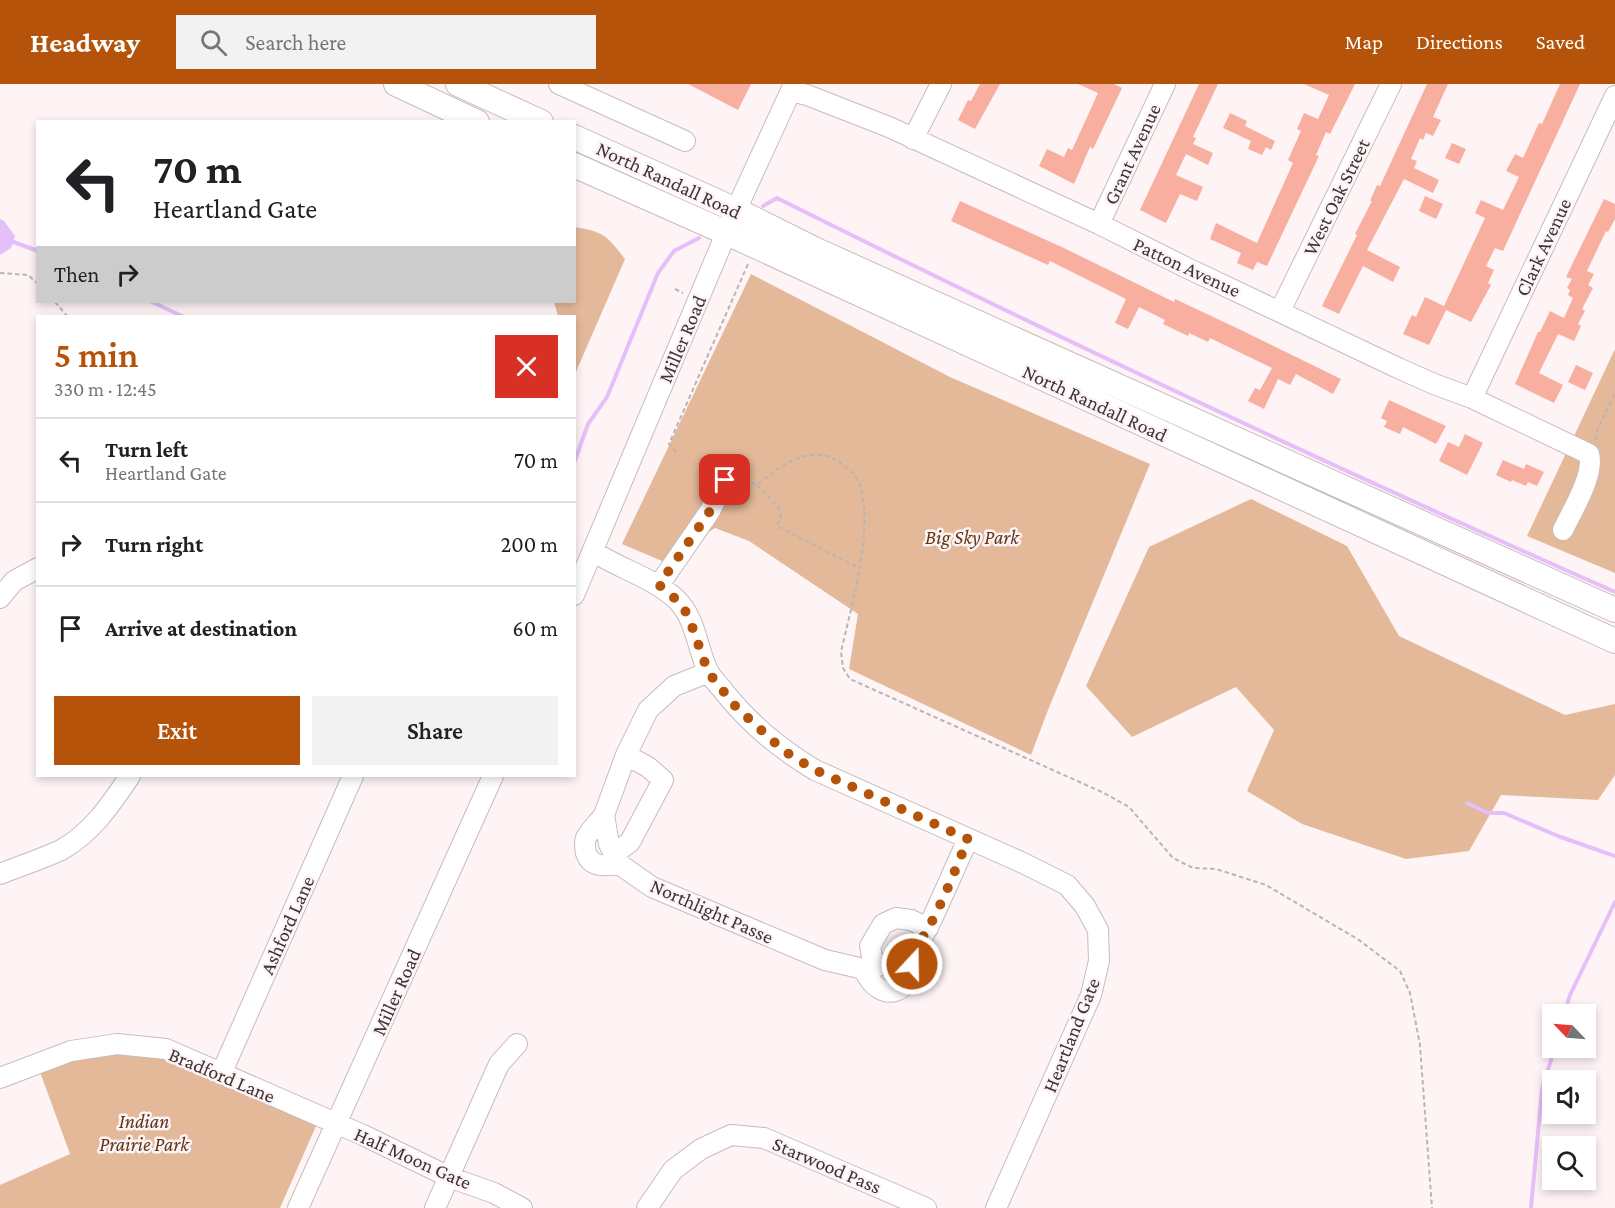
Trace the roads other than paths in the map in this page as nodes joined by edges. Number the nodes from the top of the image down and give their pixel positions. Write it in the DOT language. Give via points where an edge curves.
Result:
graph roads {
  1 [pos="396,84"];
  2 [pos="458,84"];
  3 [pos="559,84"];
  4 [pos="941,84"];
  5 [pos="1165,84"];
  6 [pos="1391,84"];
  7 [pos="792,88"];
  8 [pos="1615,96"];
  9 [pos="473,120"];
  10 [pos="537,120"];
  11 [pos="576,138"];
  12 [pos="913,139"];
  13 [pos="685,141"];
  14 [pos="576,166"];
  15 [pos="736,210"];
  16 [pos="1099,224"];
  17 [pos="727,233"];
  18 [pos="1280,310"];
  19 [pos="1472,398"];
  20 [pos="725,480"];
  21 [pos="1563,530"];
  22 [pos="594,552"];
  23 [pos="36,569"];
  24 [pos="659,585"];
  25 [pos="576,591"];
  26 [pos="0,598"];
  27 [pos="1615,610"];
  28 [pos="1615,641"];
  29 [pos="708,672"];
  30 [pos="626,754"];
  31 [pos="129,777"];
  32 [pos="353,777"];
  33 [pos="493,777"];
  34 [pos="968,839"];
  35 [pos="617,859"];
  36 [pos="0,874"];
  37 [pos="928,927"];
  38 [pos="909,954"];
  39 [pos="869,968"];
  40 [pos="517,1044"];
  41 [pos="221,1074"];
  42 [pos="0,1078"];
  43 [pos="336,1124"];
  44 [pos="449,1177"];
  45 [pos="298,1208"];
  46 [pos="435,1208"];
  47 [pos="522,1208"];
  48 [pos="646,1208"];
  49 [pos="926,1208"];
  50 [pos="996,1208"];
  1 -- 9 [label="main road"];
  2 -- 10 [label="main road"];
  3 -- 13 [label="street"];
  4 -- 12 [label="street"];
  5 -- 16 [label="street, Grant Avenue"];
  6 -- 18 [label="street, West Oak Street"];
  7 -- 12 [label="street, Patton Avenue"];
  7 -- 15 [label="street, Miller Road"];
  8 -- 19 [label="street, Clark Avenue"];
  11 -- 15 [label="main road, North Randall Road"];
  12 -- 16 [label="street, Patton Avenue"];
  14 -- 17 [label="main road, North Randall Road"];
  15 -- 17 [label="street, Miller Road"];
  15 -- 27 [label="main road, North Randall Road" via="814,249"];
  16 -- 18 [label="street, Patton Avenue"];
  17 -- 22 [label="street, Miller Road"];
  17 -- 28 [label="main road, North Randall Road"];
  18 -- 19 [label="street, Patton Avenue" via="1407,372"];
  19 -- 21 [label="street, Patton Avenue" via="1588,446 1590,473"];
  20 -- 24 [label="street" via="710,511"];
  22 -- 24 [label="street, Heartland Gate"];
  22 -- 25 [label="street, Miller Road"];
  23 -- 26 [label="street" via="14,581"];
  24 -- 29 [label="street, Heartland Gate" via="688,615"];
  29 -- 30 [label="street" via="674,686 648,710"];
  29 -- 34 [label="street, Heartland Gate" via="736,707 784,751 815,770"];
  30 -- 35 [label="street" via="604,815 609,844"];
  30 -- 35 [label="street" via="663,780"];
  31 -- 36 [label="street" via="94,825 76,840"];
  32 -- 41 [label="street, Ashford Lane"];
  33 -- 43 [label="street, Miller Road"];
  34 -- 37 [label="street"];
  34 -- 50 [label="street, Heartland Gate" via="1066,885 1085,906 1098,930 1100,961 1091,995"];
  35 -- 39 [label="street, Northlight Passe" via="652,887 825,960"];
  37 -- 38 [label="street" via="917,948"];
  37 -- 39 [label="street" via="896,918 883,924 870,946"];
  38 -- 39 [label="street, Northlight Passe" via="896,962"];
  38 -- 39 [label="street" via="912,975 897,990 885,992 876,987 868,979"];
  40 -- 44 [label="street" via="499,1064"];
  41 -- 42 [label="street, Bradford Lane" via="166,1049 117,1044 71,1051"];
  41 -- 43 [label="street, Bradford Lane"];
  43 -- 44 [label="street, Half Moon Gate"];
  43 -- 45 [label="street, Miller Road"];
  44 -- 46 [label="street"];
  44 -- 47 [label="street, Half Moon Gate"];
  48 -- 49 [label="street, Starwood Pass" via="673,1170 701,1149 731,1135 764,1138"];
}
